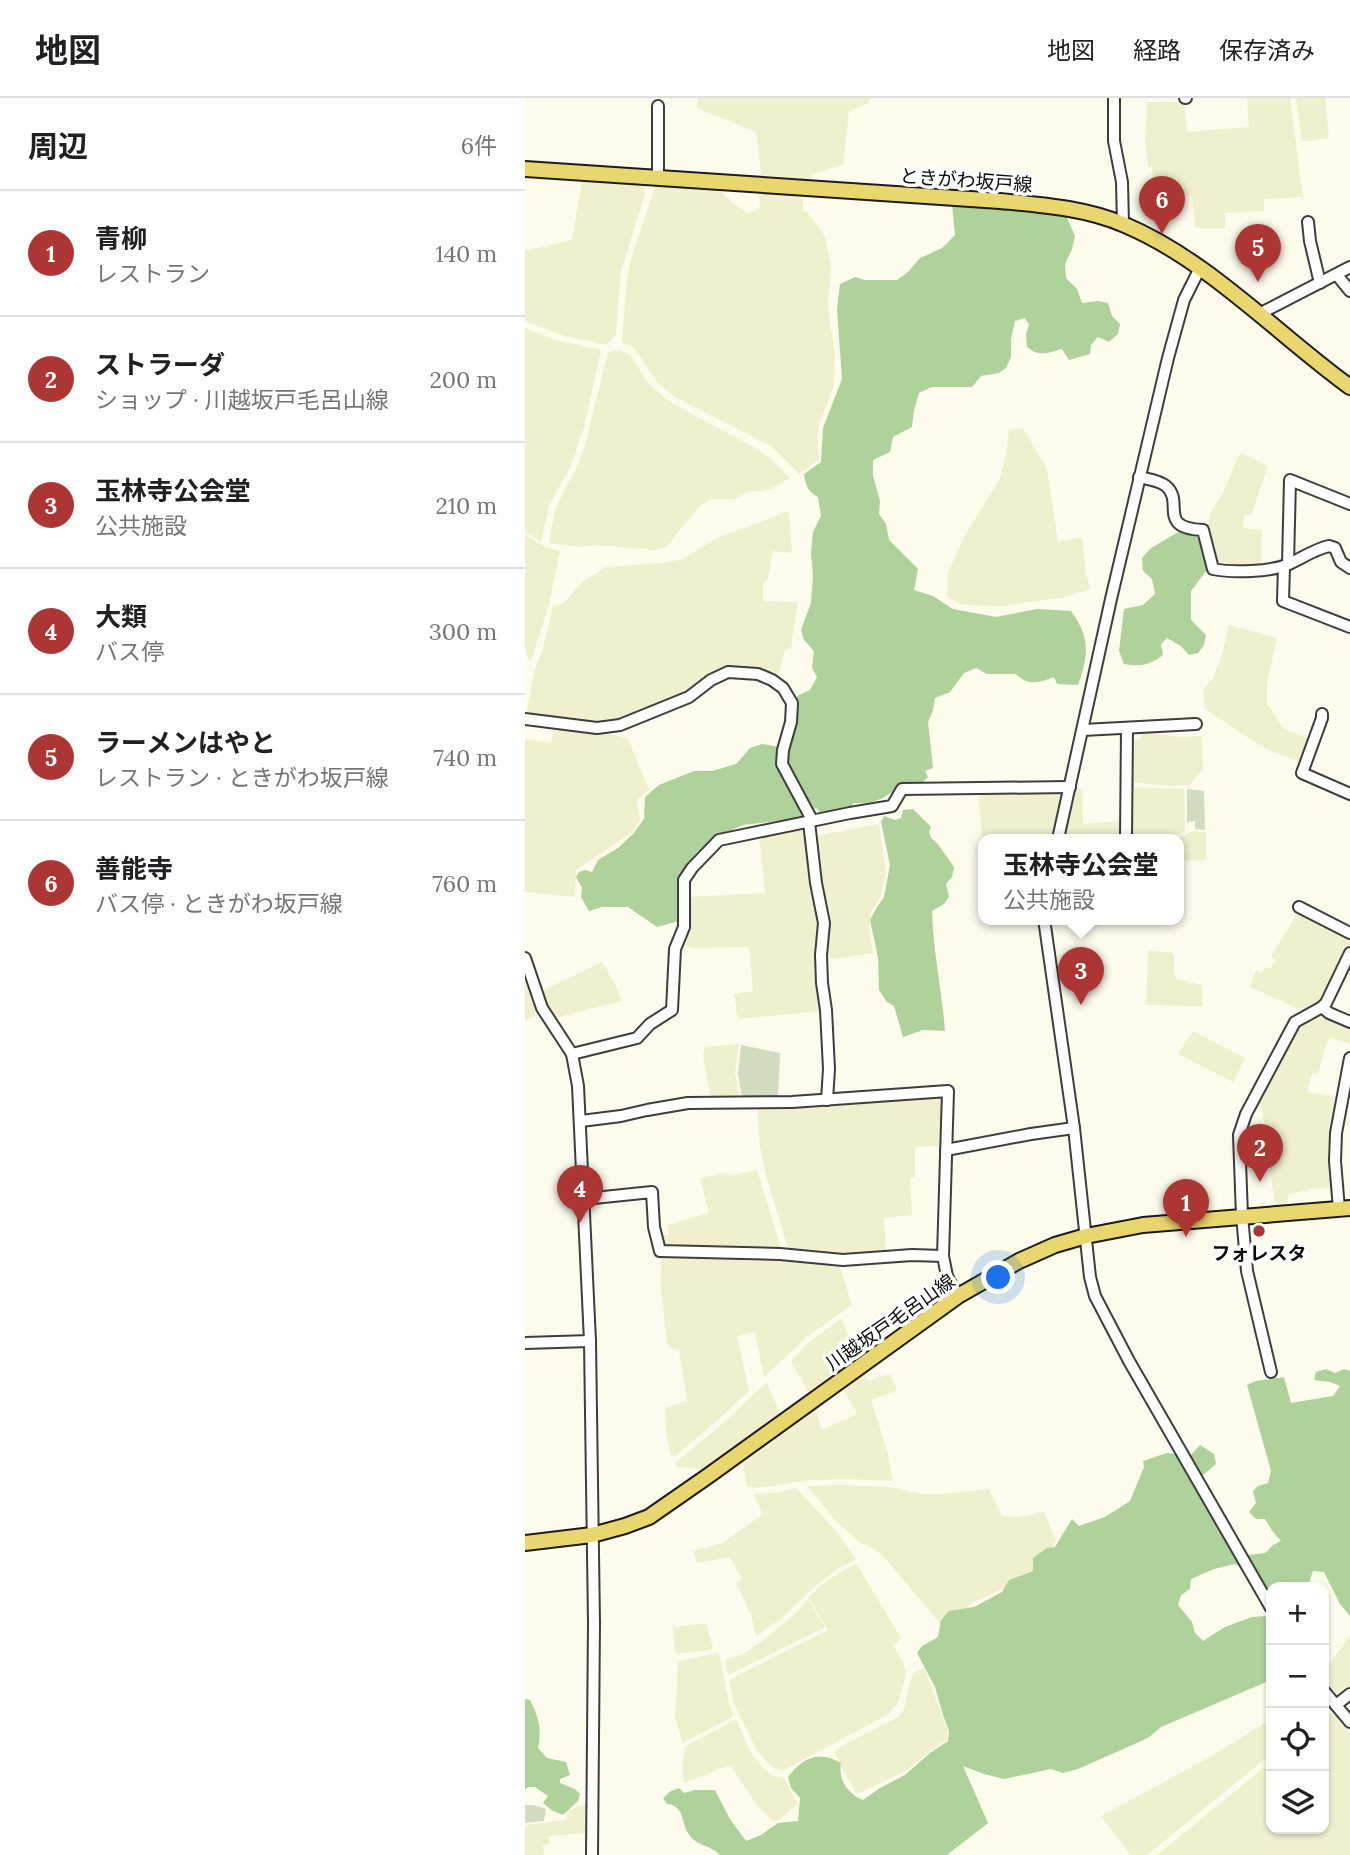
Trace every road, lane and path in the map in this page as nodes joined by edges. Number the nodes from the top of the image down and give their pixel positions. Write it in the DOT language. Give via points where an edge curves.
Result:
graph roads {
  1 [pos="1114,98"];
  2 [pos="658,106"];
  3 [pos="525,170"];
  4 [pos="658,178"];
  5 [pos="1308,222"];
  6 [pos="1123,224"];
  7 [pos="1350,267"];
  8 [pos="1200,268"];
  9 [pos="1337,275"];
  10 [pos="1320,283"];
  11 [pos="1350,291"];
  12 [pos="1259,314"];
  13 [pos="1350,387"];
  14 [pos="1139,477"];
  15 [pos="1350,504"];
  16 [pos="1286,565"];
  17 [pos="1350,568"];
  18 [pos="1350,626"];
  19 [pos="1322,714"];
  20 [pos="525,719"];
  21 [pos="1196,724"];
  22 [pos="1127,727"];
  23 [pos="1083,730"];
  24 [pos="1070,787"];
  25 [pos="1350,794"];
  26 [pos="809,822"];
  27 [pos="1059,834"];
  28 [pos="1126,834"];
  29 [pos="1299,907"];
  30 [pos="1045,925"];
  31 [pos="1350,933"];
  32 [pos="1350,953"];
  33 [pos="525,958"];
  34 [pos="1322,1007"];
  35 [pos="1350,1022"];
  36 [pos="572,1054"];
  37 [pos="1350,1058"];
  38 [pos="827,1100"];
  39 [pos="1346,1107"];
  40 [pos="580,1121"];
  41 [pos="1074,1128"];
  42 [pos="946,1150"];
  43 [pos="584,1199"];
  44 [pos="1344,1208"];
  45 [pos="1242,1216"];
  46 [pos="1086,1236"];
  47 [pos="943,1256"];
  48 [pos="958,1296"];
  49 [pos="590,1340"];
  50 [pos="525,1343"];
  51 [pos="1271,1372"];
  52 [pos="592,1535"];
  53 [pos="525,1543"];
  54 [pos="1266,1599"];
  55 [pos="1350,1694"];
  56 [pos="1329,1697"];
  57 [pos="1336,1705"];
  58 [pos="1350,1722"];
  59 [pos="592,1855"];
  1 -- 6 [label="street"];
  2 -- 4 [label="street"];
  3 -- 4 [label="main road, ときがわ坂戸線"];
  4 -- 6 [label="main road, ときがわ坂戸線" via="1038,205"];
  5 -- 10 [label="street"];
  6 -- 8 [label="main road, ときがわ坂戸線"];
  7 -- 9 [label="street"];
  8 -- 12 [label="main road, ときがわ坂戸線"];
  8 -- 14 [label="street" via="1184,300"];
  9 -- 10 [label="street"];
  9 -- 11 [label="street"];
  10 -- 12 [label="street"];
  12 -- 13 [label="main road, ときがわ坂戸線"];
  14 -- 16 [label="street" via="1166,486 1181,526 1203,530 1213,569 1250,571"];
  14 -- 23 [label="street"];
  15 -- 16 [label="street" via="1290,480"];
  16 -- 17 [label="street" via="1329,546"];
  16 -- 18 [label="street" via="1283,601"];
  19 -- 25 [label="street" via="1302,773"];
  20 -- 26 [label="street" via="597,728 620,725 689,697 728,672 758,674 783,688 792,703 782,764 811,818"];
  21 -- 22 [label="street"];
  22 -- 23 [label="street"];
  22 -- 28 [label="street"];
  23 -- 24 [label="street"];
  24 -- 26 [label="street" via="902,789 893,806"];
  24 -- 27 [label="street"];
  26 -- 36 [label="street" via="719,840 684,880 684,927 675,949 672,1010 637,1038"];
  26 -- 38 [label="street" via="824,923 821,955 827,1010"];
  29 -- 31 [label="street"];
  30 -- 41 [label="street"];
  32 -- 34 [label="street"];
  33 -- 36 [label="street" via="542,1008"];
  34 -- 35 [label="street"];
  34 -- 45 [label="street" via="1294,1022 1242,1125"];
  36 -- 40 [label="street"];
  37 -- 39 [label="street"];
  38 -- 40 [label="street" via="688,1104"];
  38 -- 42 [label="street" via="948,1091"];
  39 -- 44 [label="street" via="1337,1123 1335,1161"];
  40 -- 43 [label="street"];
  41 -- 42 [label="street"];
  41 -- 46 [label="street"];
  42 -- 47 [label="street"];
  43 -- 47 [label="street" via="652,1192 660,1251 843,1260"];
  43 -- 49 [label="street"];
  44 -- 45 [label="main road, 川越坂戸毛呂山線"];
  45 -- 46 [label="main road, 川越坂戸毛呂山線" via="1143,1225"];
  45 -- 51 [label="street" via="1249,1282"];
  46 -- 48 [label="main road, 川越坂戸毛呂山線" via="1019,1261"];
  46 -- 54 [label="street" via="1095,1296"];
  47 -- 48 [label="street"];
  48 -- 52 [label="main road, 川越坂戸毛呂山線" via="657,1512"];
  49 -- 50 [label="street"];
  49 -- 52 [label="street"];
  52 -- 53 [label="main road, 川越坂戸毛呂山線"];
  52 -- 59 [label="street"];
  55 -- 57 [label="street"];
  56 -- 57 [label="street"];
  57 -- 58 [label="street"];
}
